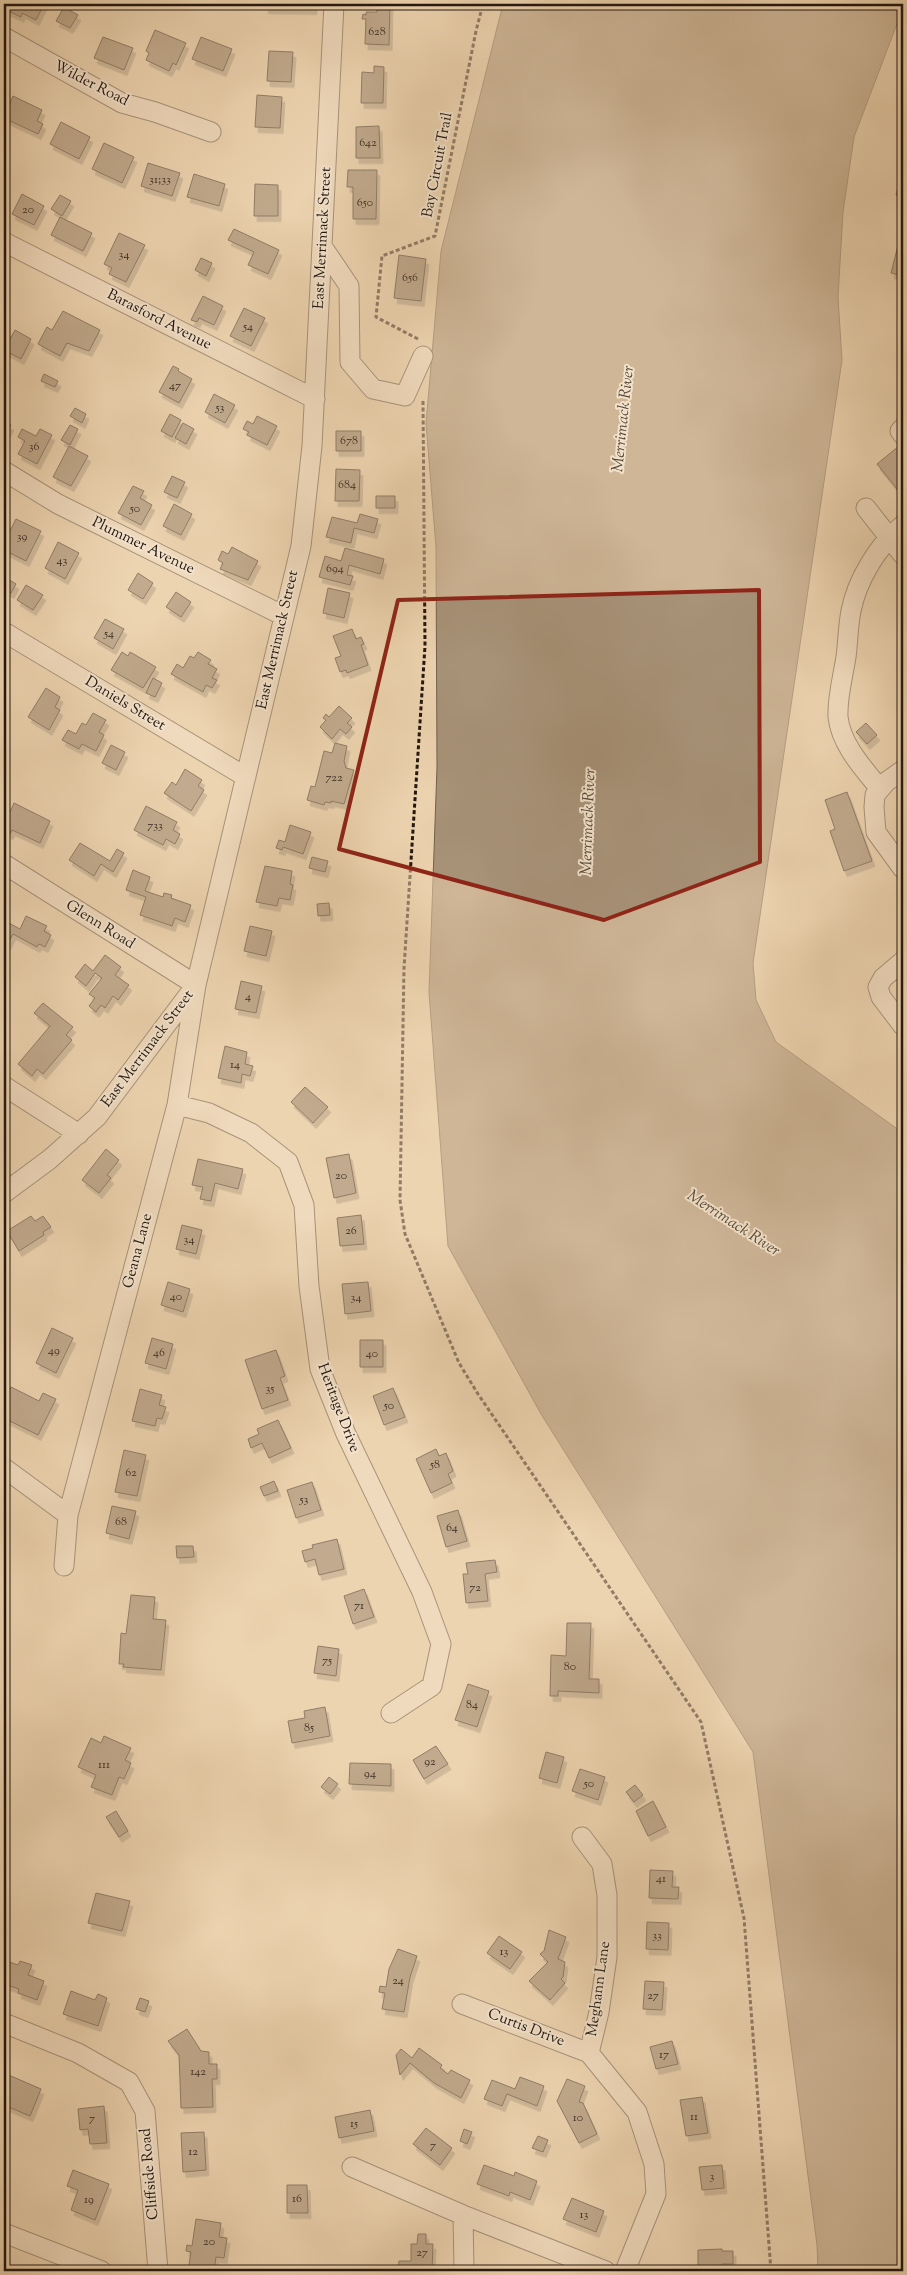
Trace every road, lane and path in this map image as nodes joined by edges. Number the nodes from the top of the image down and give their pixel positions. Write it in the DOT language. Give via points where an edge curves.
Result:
graph roads {
  1 [pos="334,4"];
  2 [pos="483,4"];
  3 [pos="4,38"];
  4 [pos="211,132"];
  5 [pos="4,242"];
  6 [pos="322,246"];
  7 [pos="423,356"];
  8 [pos="423,394"];
  9 [pos="315,399"];
  10 [pos="903,428"];
  11 [pos="903,435"];
  12 [pos="4,472"];
  13 [pos="866,508"];
  14 [pos="896,531"];
  15 [pos="903,555"];
  16 [pos="284,616"];
  17 [pos="4,632"];
  18 [pos="903,770"];
  19 [pos="246,777"];
  20 [pos="880,789"];
  21 [pos="4,864"];
  22 [pos="903,869"];
  23 [pos="903,961"];
  24 [pos="196,985"];
  25 [pos="903,1026"];
  26 [pos="4,1086"];
  27 [pos="177,1105"];
  28 [pos="79,1134"];
  29 [pos="4,1193"];
  30 [pos="4,1468"];
  31 [pos="68,1515"];
  32 [pos="64,1566"];
  33 [pos="391,1713"];
  34 [pos="582,1838"];
  35 [pos="462,2004"];
  36 [pos="4,2024"];
  37 [pos="589,2053"];
  38 [pos="352,2167"];
  39 [pos="463,2215"];
  40 [pos="4,2233"];
  41 [pos="102,2271"];
  42 [pos="158,2271"];
  43 [pos="464,2271"];
  44 [pos="606,2271"];
  45 [pos="625,2271"];
  46 [pos="771,2271"];
  1 -- 6 [label="street, East Merrimack Street"];
  2 -- 7 [label="path, Bay Circuit Trail" via="435,236 382,256 376,317 425,342"];
  3 -- 4 [label="street, Wilder Road" via="122,103"];
  5 -- 9 [label="street, Barasford Avenue"];
  6 -- 7 [label="street" via="349,286 350,362 373,389 405,396"];
  6 -- 9 [label="street, East Merrimack Street"];
  8 -- 46 [label="path" via="425,646 403,978 400,1200 405,1234 459,1363 701,1722 744,1918"];
  9 -- 16 [label="street, East Merrimack Street" via="301,546"];
  10 -- 11 [label="street" via="900,431"];
  12 -- 16 [label="street, Plummer Avenue" via="58,504"];
  13 -- 14 [label="street"];
  14 -- 15 [label="street"];
  14 -- 20 [label="street" via="861,580 851,611 838,718 858,762"];
  16 -- 19 [label="street, East Merrimack Street"];
  17 -- 19 [label="street, Daniels Street"];
  18 -- 20 [label="street"];
  19 -- 24 [label="street, East Merrimack Street"];
  20 -- 22 [label="street" via="875,795 876,832"];
  21 -- 24 [label="street, Glenn Road"];
  23 -- 25 [label="street" via="883,978 878,987 881,997"];
  24 -- 27 [label="street, Geana Lane"];
  24 -- 28 [label="street, East Merrimack Street" via="97,1117"];
  26 -- 28 [label="street"];
  27 -- 31 [label="street, Geana Lane"];
  27 -- 33 [label="street, Heritage Drive" via="208,1113 251,1133 288,1162 304,1205 309,1286 320,1369 346,1434 422,1592 441,1644 432,1686"];
  28 -- 29 [label="street, East Merrimack Street"];
  30 -- 31 [label="street"];
  31 -- 32 [label="street, Geana Lane"];
  34 -- 37 [label="street, Meghann Lane" via="602,1864 607,1896 607,1956"];
  35 -- 37 [label="street, Curtis Drive"];
  36 -- 42 [label="street, Cliffside Road" via="78,2052 129,2082 145,2111"];
  37 -- 45 [label="street, Meghann Lane" via="637,2112 654,2164 656,2194"];
  38 -- 39 [label="street"];
  39 -- 43 [label="street"];
  39 -- 44 [label="street"];
  40 -- 41 [label="street"];
}
